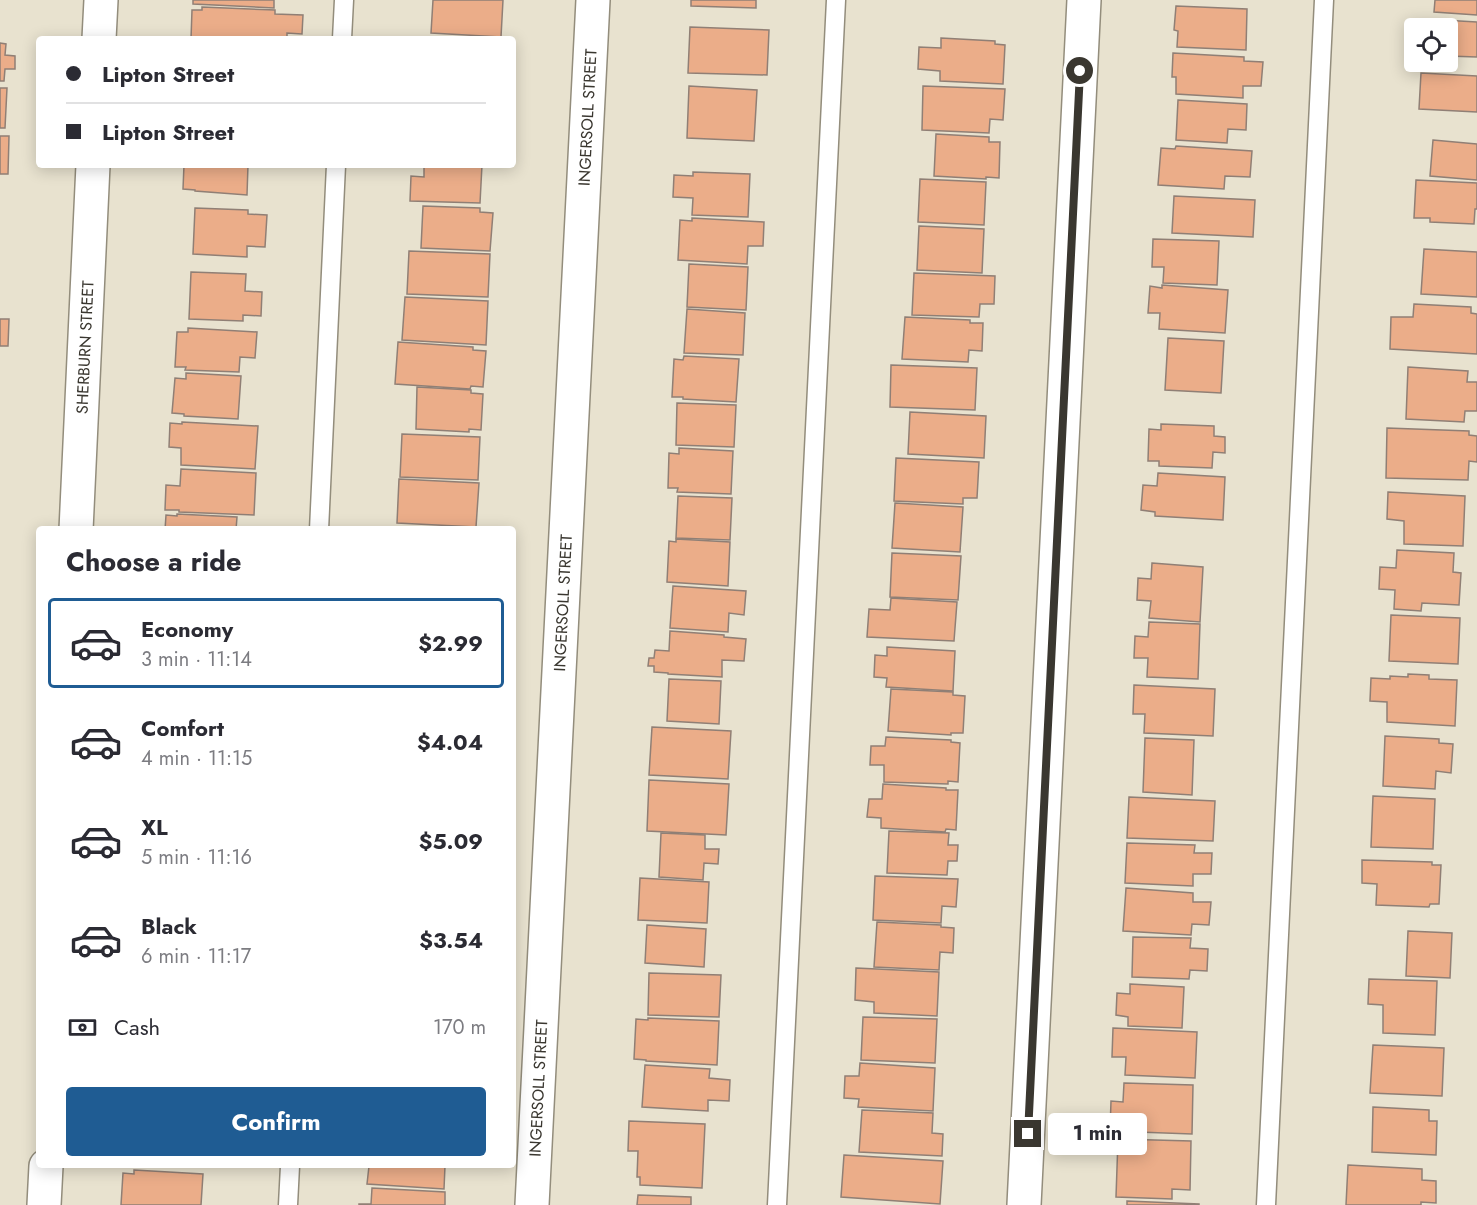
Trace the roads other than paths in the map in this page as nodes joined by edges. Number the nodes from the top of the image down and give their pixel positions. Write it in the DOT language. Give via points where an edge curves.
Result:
graph roads {
  1 [pos="101,0"];
  2 [pos="344,0"];
  3 [pos="593,0"];
  4 [pos="836,0"];
  5 [pos="1084,0"];
  6 [pos="1324,0"];
  7 [pos="99,36"];
  8 [pos="342,36"];
  9 [pos="93,168"];
  10 [pos="336,168"];
  11 [pos="76,526"];
  12 [pos="319,526"];
  13 [pos="46,1168"];
  14 [pos="290,1168"];
  15 [pos="44,1205"];
  16 [pos="288,1205"];
  17 [pos="532,1205"];
  18 [pos="777,1205"];
  19 [pos="1024,1205"];
  20 [pos="1266,1205"];
  1 -- 7 [label="street"];
  2 -- 8 [label="lane"];
  3 -- 17 [label="street, INGERSOLL STREET"];
  4 -- 18 [label="lane"];
  5 -- 19 [label="street"];
  6 -- 20 [label="lane"];
  9 -- 11 [label="street, SHERBURN STREET"];
  10 -- 12 [label="lane"];
  13 -- 15 [label="street"];
  14 -- 16 [label="lane"];
}
